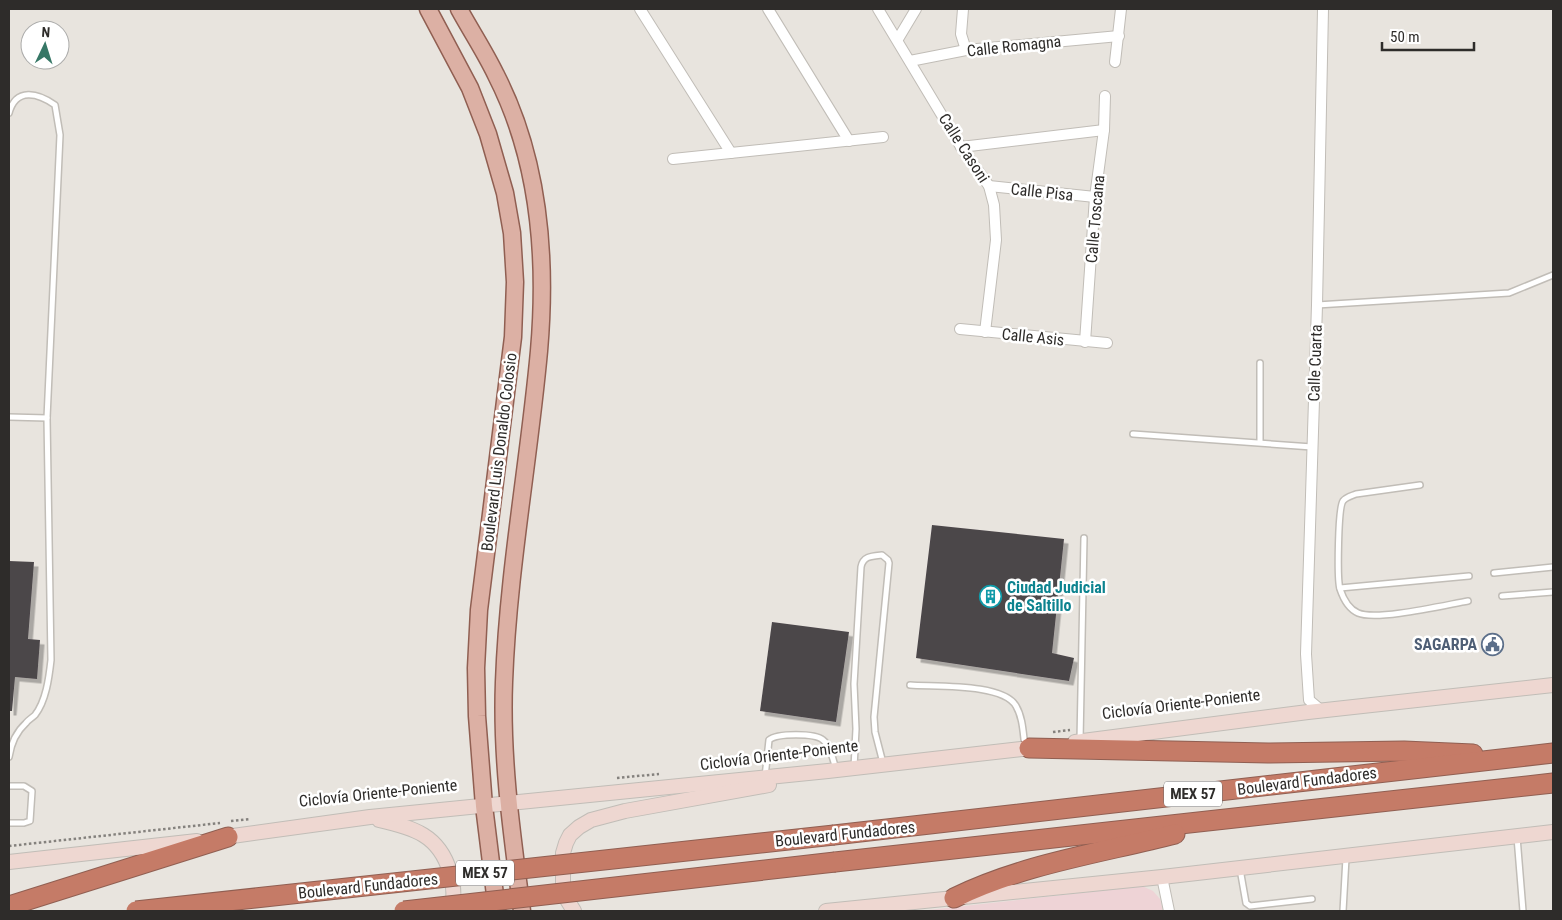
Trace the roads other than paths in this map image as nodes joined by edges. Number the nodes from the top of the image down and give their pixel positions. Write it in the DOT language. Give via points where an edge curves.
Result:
graph roads {
  1 [pos="428,9"];
  2 [pos="459,9"];
  3 [pos="640,9"];
  4 [pos="768,9"];
  5 [pos="878,9"];
  6 [pos="916,9"];
  7 [pos="963,9"];
  8 [pos="1121,9"];
  9 [pos="1323,9"];
  10 [pos="1119,36"];
  11 [pos="898,40"];
  12 [pos="966,50"];
  13 [pos="910,61"];
  14 [pos="1115,62"];
  15 [pos="1104,96"];
  16 [pos="9,112"];
  17 [pos="1104,130"];
  18 [pos="883,137"];
  19 [pos="848,141"];
  20 [pos="961,146"];
  21 [pos="731,153"];
  22 [pos="673,159"];
  23 [pos="989,186"];
  24 [pos="1096,197"];
  25 [pos="1553,275"];
  26 [pos="1317,305"];
  27 [pos="960,329"];
  28 [pos="985,332"];
  29 [pos="1085,342"];
  30 [pos="1107,344"];
  31 [pos="1260,363"];
  32 [pos="9,417"];
  33 [pos="47,418"];
  34 [pos="1133,434"];
  35 [pos="1260,442"];
  36 [pos="1312,447"];
  37 [pos="1420,485"];
  38 [pos="1084,538"];
  39 [pos="1553,567"];
  40 [pos="1494,572"];
  41 [pos="1469,576"];
  42 [pos="1340,588"];
  43 [pos="1553,592"];
  44 [pos="1502,596"];
  45 [pos="1468,601"];
  46 [pos="910,685"];
  47 [pos="1553,685"];
  48 [pos="1322,711"];
  49 [pos="1080,735"];
  50 [pos="1027,748"];
  51 [pos="1553,753"];
  52 [pos="9,757"];
  53 [pos="1506,759"];
  54 [pos="883,765"];
  55 [pos="854,768"];
  56 [pos="832,770"];
  57 [pos="765,778"];
  58 [pos="1553,783"];
  59 [pos="9,786"];
  60 [pos="507,803"];
  61 [pos="484,806"];
  62 [pos="370,817"];
  63 [pos="1240,818"];
  64 [pos="9,823"];
  65 [pos="1553,832"];
  66 [pos="1517,836"];
  67 [pos="228,837"];
  68 [pos="1346,855"];
  69 [pos="9,862"];
  70 [pos="1240,868"];
  71 [pos="1162,877"];
  72 [pos="954,898"];
  73 [pos="1312,899"];
  74 [pos="9,906"];
  75 [pos="136,911"];
  76 [pos="404,911"];
  77 [pos="451,911"];
  78 [pos="497,911"];
  79 [pos="522,911"];
  80 [pos="574,911"];
  81 [pos="826,911"];
  82 [pos="1169,911"];
  83 [pos="1343,911"];
  84 [pos="1523,911"];
  1 -- 61 [label="main road, Boulevard Luis Donaldo Colosio" via="470,88 488,134 505,193 512,233 513,337 477,633 477,716"];
  2 -- 60 [label="main road, Boulevard Luis Donaldo Colosio" via="497,76 516,124 538,218 542,269 538,371 506,631 504,738"];
  3 -- 21 [label="street"];
  4 -- 19 [label="street"];
  5 -- 11 [label="street, Calle Casoni"];
  6 -- 11 [label="street"];
  7 -- 12 [label="street" via="961,34"];
  8 -- 10 [label="street"];
  9 -- 26 [label="street, Calle Cuarta"];
  10 -- 12 [label="street, Calle Romagna"];
  10 -- 14 [label="street"];
  11 -- 13 [label="street, Calle Casoni"];
  12 -- 13 [label="street, Calle Romagna"];
  13 -- 20 [label="street, Calle Casoni"];
  15 -- 17 [label="street, Calle Toscana"];
  16 -- 33 [label="lane" via="16,100 34,94 55,105 59,120"];
  17 -- 20 [label="street"];
  17 -- 24 [label="street, Calle Toscana"];
  18 -- 19 [label="street"];
  19 -- 21 [label="street"];
  20 -- 23 [label="street, Calle Casoni"];
  21 -- 22 [label="street"];
  23 -- 24 [label="street, Calle Pisa"];
  23 -- 28 [label="street, Calle Casoni" via="994,204 996,240"];
  24 -- 29 [label="street, Calle Toscana"];
  25 -- 26 [label="lane" via="1509,292"];
  26 -- 36 [label="street, Calle Cuarta"];
  27 -- 28 [label="street, Calle Asis"];
  28 -- 29 [label="street, Calle Asis"];
  29 -- 30 [label="street, Calle Asis"];
  31 -- 35 [label="lane"];
  32 -- 33 [label="lane"];
  33 -- 52 [label="lane" via="50,675 42,704 17,733"];
  34 -- 35 [label="lane"];
  35 -- 36 [label="lane"];
  36 -- 48 [label="street, Calle Cuarta" via="1307,680 1309,700"];
  37 -- 42 [label="lane" via="1356,494 1343,501 1339,522"];
  38 -- 49 [label="lane"];
  39 -- 40 [label="lane"];
  41 -- 42 [label="lane"];
  42 -- 45 [label="lane" via="1352,609 1368,615"];
  43 -- 44 [label="lane"];
  46 -- 50 [label="lane" via="984,689 1005,695 1020,714"];
  47 -- 48 [label="main road"];
  48 -- 49 [label="main road"];
  49 -- 50 [label="main road"];
  50 -- 53 [label="highway" via="1268,754 1439,752"];
  50 -- 54 [label="main road"];
  51 -- 53 [label="highway, Boulevard Fundadores / MEX 57"];
  53 -- 75 [label="highway, Boulevard Fundadores / MEX 57, bridge"];
  54 -- 55 [label="main road"];
  54 -- 55 [label="lane" via="874,732 889,564 882,555 866,558 861,567 854,684"];
  55 -- 56 [label="main road"];
  56 -- 57 [label="main road"];
  56 -- 57 [label="lane" via="824,740 784,735 769,740"];
  56 -- 80 [label="main road" via="591,820 570,835 563,852 565,891"];
  57 -- 60 [label="main road"];
  58 -- 63 [label="highway, Boulevard Fundadores / MEX 57"];
  59 -- 64 [label="lane" via="24,786 32,791 30,821"];
  60 -- 61 [label="main road"];
  60 -- 79 [label="main road, Boulevard Luis Donaldo Colosio"];
  61 -- 62 [label="main road"];
  61 -- 78 [label="main road, Boulevard Luis Donaldo Colosio"];
  62 -- 67 [label="main road"];
  62 -- 77 [label="main road" via="415,831 441,849 454,892"];
  63 -- 72 [label="highway" via="1006,877"];
  63 -- 76 [label="highway, Boulevard Fundadores / MEX 57, bridge"];
  65 -- 66 [label="main road"];
  66 -- 68 [label="main road"];
  66 -- 84 [label="lane"];
  67 -- 69 [label="main road"];
  67 -- 74 [label="highway"];
  68 -- 70 [label="main road"];
  68 -- 83 [label="lane"];
  70 -- 71 [label="main road"];
  70 -- 73 [label="lane" via="1246,903 1250,906"];
  71 -- 72 [label="main road"];
  71 -- 82 [label="street"];
  72 -- 81 [label="main road"];
}
